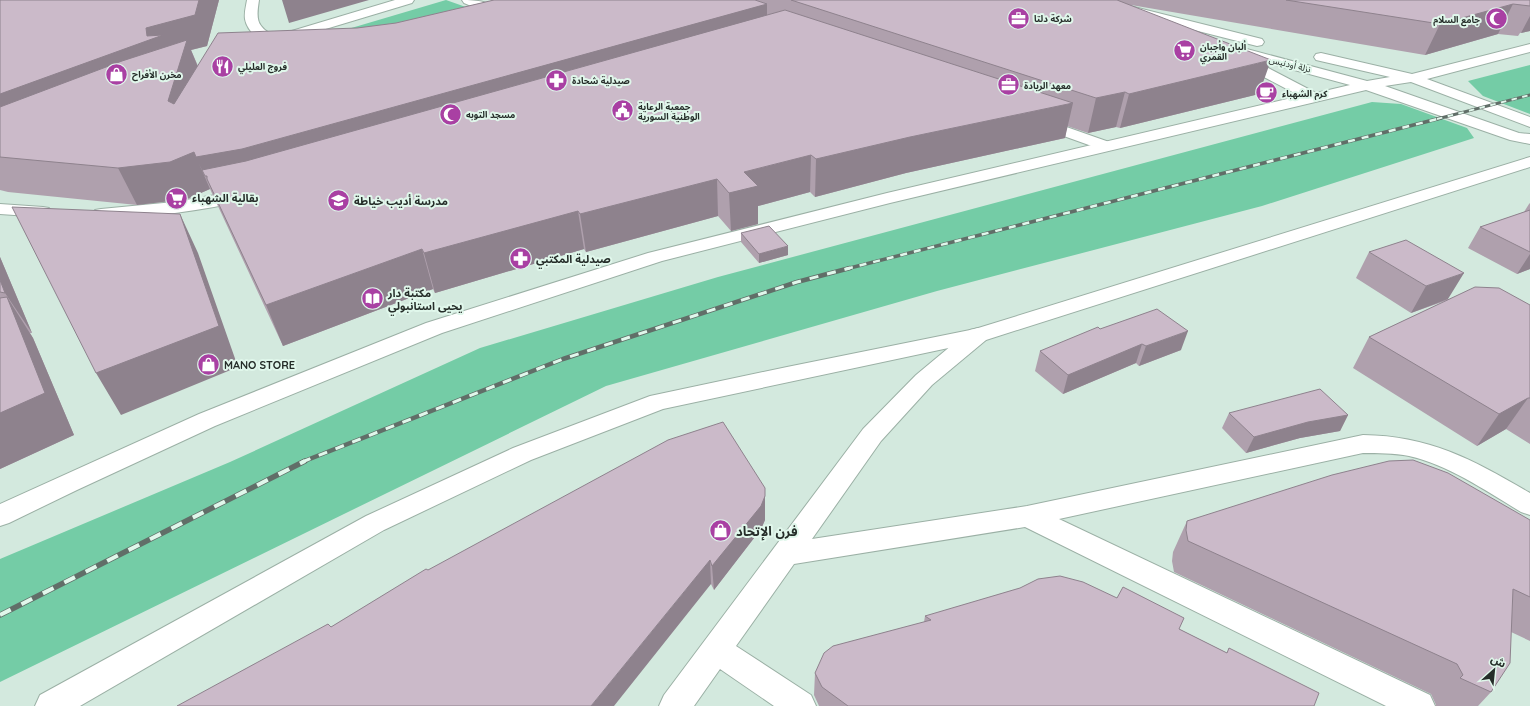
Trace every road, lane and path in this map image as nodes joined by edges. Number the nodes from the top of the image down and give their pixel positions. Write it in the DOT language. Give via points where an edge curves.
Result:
graph roads {
  1 [pos="254,0"];
  2 [pos="408,0"];
  3 [pos="468,0"];
  4 [pos="1088,5"];
  5 [pos="1121,20"];
  6 [pos="476,23"];
  7 [pos="1185,37"];
  8 [pos="272,40"];
  9 [pos="258,45"];
  10 [pos="298,45"];
  11 [pos="1273,46"];
  12 [pos="1530,48"];
  13 [pos="1221,52"];
  14 [pos="1312,55"];
  15 [pos="1412,78"];
  16 [pos="1367,85"];
  17 [pos="1315,98"];
  18 [pos="1024,117"];
  19 [pos="1530,122"];
  20 [pos="1530,139"];
  21 [pos="1106,146"];
  22 [pos="1530,162"];
  23 [pos="260,192"];
  24 [pos="0,209"];
  25 [pos="59,213"];
  26 [pos="83,214"];
  27 [pos="978,335"];
  28 [pos="1530,505"];
  29 [pos="0,516"];
  30 [pos="1027,516"];
  31 [pos="785,554"];
  32 [pos="716,649"];
  33 [pos="50,706"];
  34 [pos="675,706"];
  35 [pos="800,706"];
  36 [pos="1419,706"];
  1 -- 8 [label="main road" via="251,14 253,25"];
  2 -- 8 [label="main road"];
  3 -- 6 [label="main road" via="495,15"];
  4 -- 5 [label="main road"];
  4 -- 11 [label="main road"];
  7 -- 16 [label="main road, نزلة أودنيس"];
  8 -- 9 [label="main road"];
  8 -- 10 [label="main road"];
  12 -- 15 [label="main road"];
  13 -- 17 [label="main road" via="1268,72"];
  14 -- 15 [label="main road"];
  15 -- 16 [label="main road"];
  15 -- 19 [label="main road"];
  16 -- 17 [label="main road"];
  16 -- 20 [label="main road, نزلة أودنيس" via="1516,137"];
  17 -- 21 [label="main road"];
  18 -- 21 [label="main road"];
  21 -- 29 [label="main road" via="655,257 434,328 207,420 68,482"];
  22 -- 27 [label="main road"];
  23 -- 26 [label="main road" via="192,206"];
  24 -- 25 [label="main road"];
  27 -- 31 [label="main road" via="924,380 872,435"];
  27 -- 33 [label="main road" via="658,402 522,454 374,524"];
  28 -- 30 [label="main road" via="1437,455 1417,448 1380,443 1355,446"];
  30 -- 31 [label="main road"];
  30 -- 36 [label="main road"];
  31 -- 32 [label="main road"];
  32 -- 34 [label="main road"];
  32 -- 35 [label="main road"];
}
